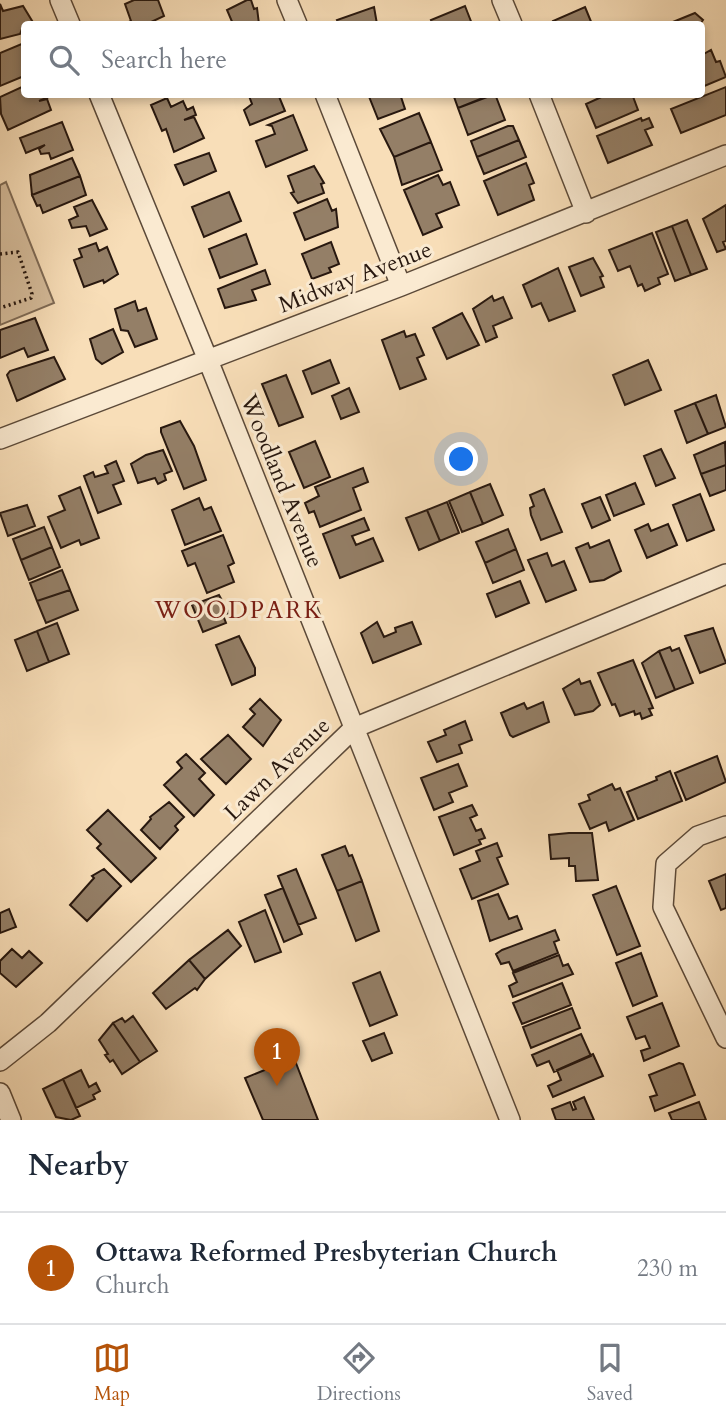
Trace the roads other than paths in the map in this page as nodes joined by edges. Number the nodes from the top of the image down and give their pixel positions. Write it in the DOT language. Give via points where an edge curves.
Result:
graph roads {
  1 [pos="60,0"];
  2 [pos="287,0"];
  3 [pos="502,0"];
  4 [pos="69,21"];
  5 [pos="296,21"];
  6 [pos="511,21"];
  7 [pos="101,98"];
  8 [pos="327,98"];
  9 [pos="541,98"];
  10 [pos="726,155"];
  11 [pos="586,213"];
  12 [pos="401,286"];
  13 [pos="208,360"];
  14 [pos="0,439"];
  15 [pos="726,574"];
  16 [pos="354,728"];
  17 [pos="726,825"];
  18 [pos="726,1038"];
  19 [pos="0,1061"];
  20 [pos="0,1093"];
  21 [pos="11,1120"];
  22 [pos="510,1120"];
  1 -- 4 [label="street"];
  2 -- 5 [label="street"];
  3 -- 6 [label="street"];
  7 -- 13 [label="street, Woodland Avenue"];
  8 -- 12 [label="street"];
  9 -- 11 [label="street"];
  10 -- 11 [label="street, Midway Avenue"];
  11 -- 12 [label="street, Midway Avenue"];
  12 -- 13 [label="street, Midway Avenue"];
  13 -- 14 [label="street, Midway Avenue"];
  13 -- 16 [label="street, Woodland Avenue"];
  15 -- 16 [label="street, Lawn Avenue"];
  16 -- 19 [label="street, Lawn Avenue" via="48,1024"];
  16 -- 22 [label="street, Woodland Avenue"];
  17 -- 18 [label="street" via="698,836 666,864 663,907"];
  20 -- 21 [label="street"];
}
